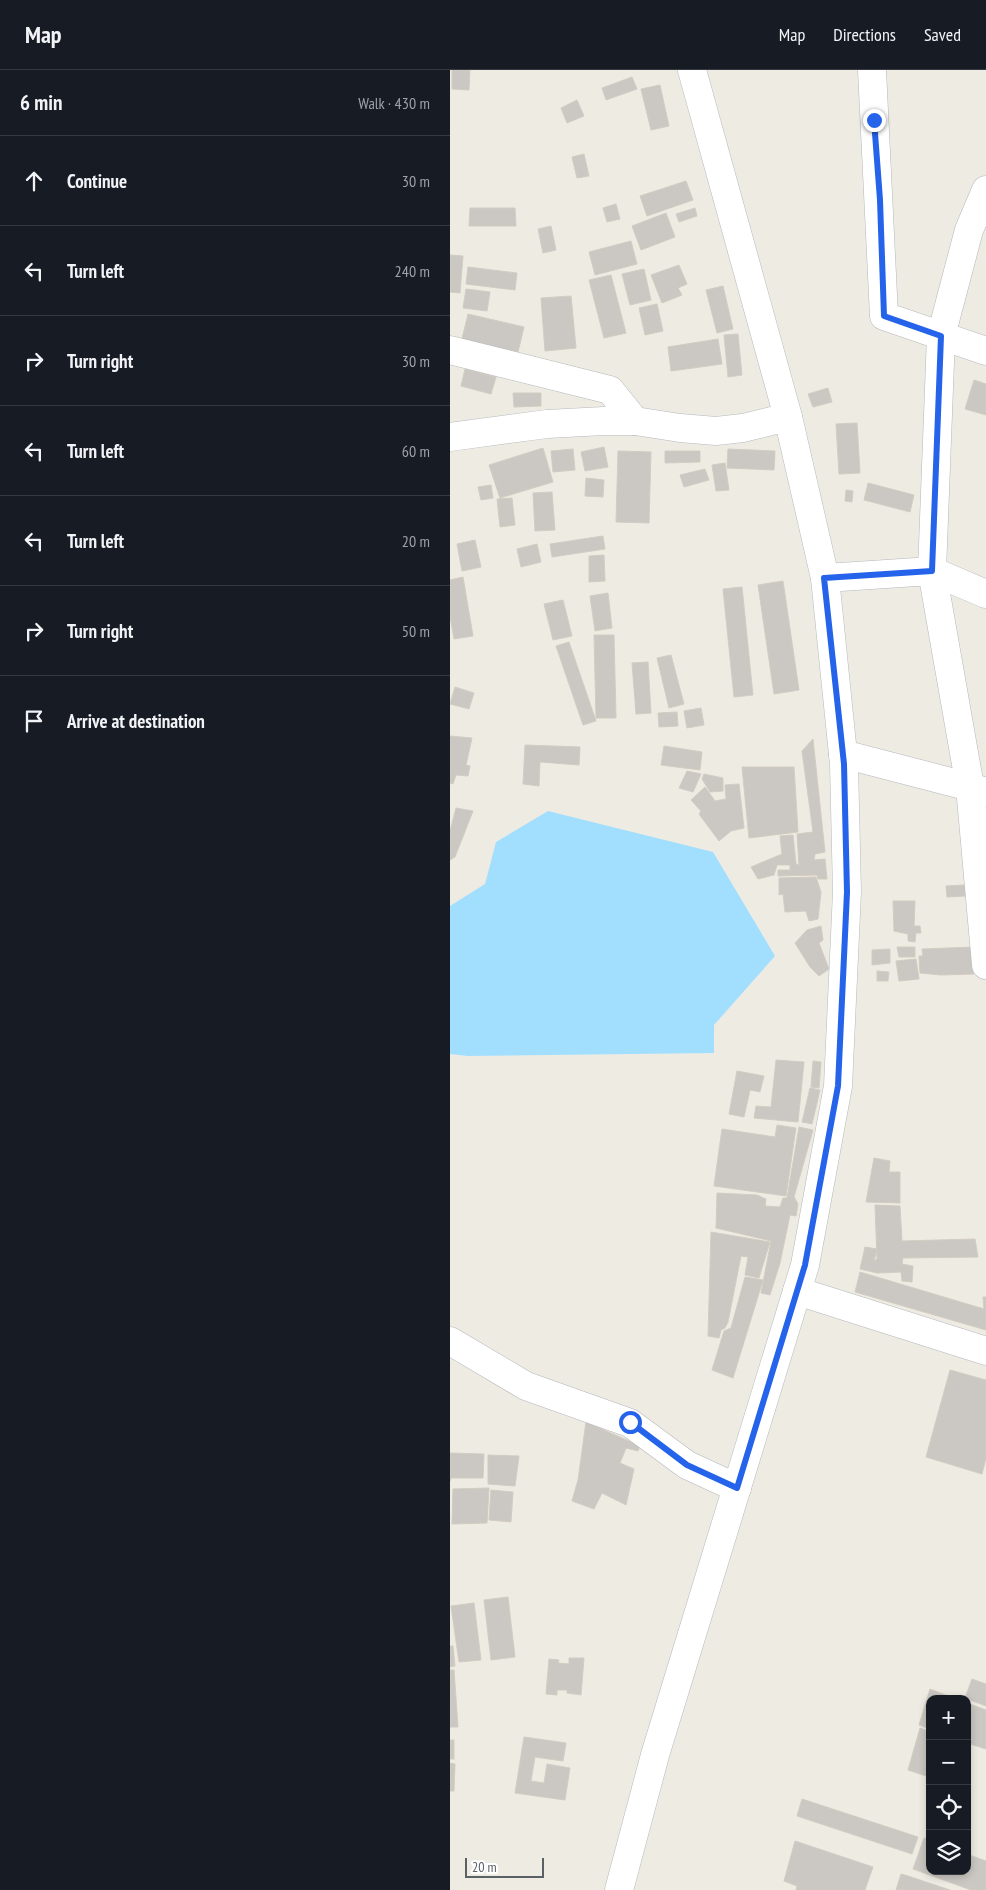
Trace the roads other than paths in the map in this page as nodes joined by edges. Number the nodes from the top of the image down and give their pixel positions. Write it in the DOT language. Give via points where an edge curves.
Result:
graph roads {
  1 [pos="692,70"];
  2 [pos="872,70"];
  3 [pos="986,190"];
  4 [pos="941,336"];
  5 [pos="450,350"];
  6 [pos="986,351"];
  7 [pos="788,417"];
  8 [pos="635,421"];
  9 [pos="450,436"];
  10 [pos="932,571"];
  11 [pos="824,578"];
  12 [pos="986,594"];
  13 [pos="843,754"];
  14 [pos="978,789"];
  15 [pos="986,965"];
  16 [pos="797,1291"];
  17 [pos="450,1341"];
  18 [pos="986,1351"];
  19 [pos="737,1488"];
  20 [pos="619,1890"];
  1 -- 7 [label="street"];
  2 -- 4 [label="street" via="884,316"];
  3 -- 4 [label="street" via="969,230"];
  4 -- 6 [label="street"];
  4 -- 10 [label="street"];
  5 -- 8 [label="street" via="610,390"];
  7 -- 8 [label="street" via="716,431"];
  7 -- 11 [label="street"];
  8 -- 9 [label="street" via="547,424"];
  10 -- 11 [label="street"];
  10 -- 12 [label="street"];
  10 -- 14 [label="street"];
  11 -- 13 [label="street"];
  13 -- 14 [label="street"];
  13 -- 16 [label="street" via="847,892 838,1086 805,1265"];
  14 -- 15 [label="street"];
  16 -- 18 [label="street"];
  16 -- 19 [label="street"];
  17 -- 19 [label="street" via="526,1386 630,1422 687,1465"];
  19 -- 20 [label="street" via="655,1755"];
}
